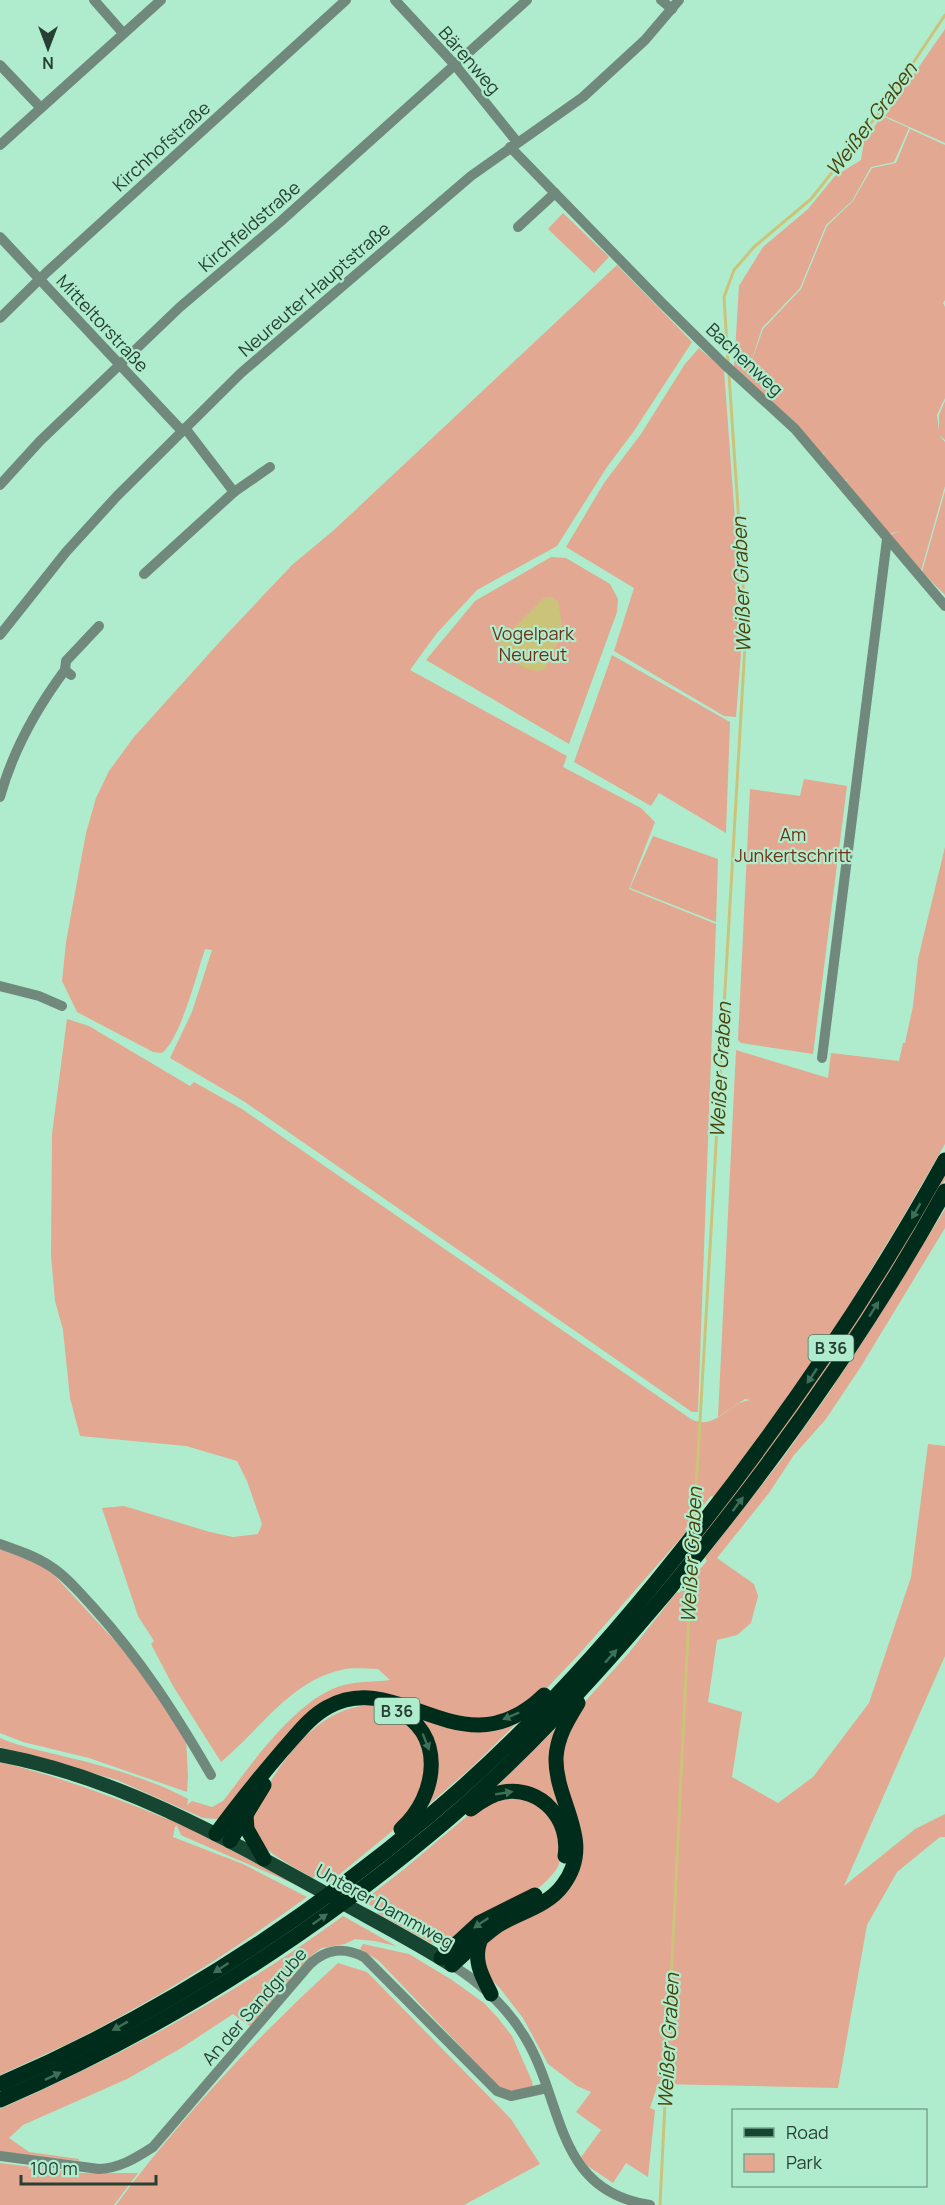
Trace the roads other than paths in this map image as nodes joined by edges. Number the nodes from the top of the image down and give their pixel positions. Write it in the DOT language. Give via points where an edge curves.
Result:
graph roads {
  1 [pos="94,0"];
  2 [pos="161,0"];
  3 [pos="346,0"];
  4 [pos="395,0"];
  5 [pos="527,0"];
  6 [pos="661,0"];
  7 [pos="679,0"];
  8 [pos="672,9"];
  9 [pos="123,33"];
  10 [pos="0,65"];
  11 [pos="455,65"];
  12 [pos="40,107"];
  13 [pos="0,145"];
  14 [pos="514,145"];
  15 [pos="555,193"];
  16 [pos="518,227"];
  17 [pos="0,237"];
  18 [pos="39,279"];
  19 [pos="0,318"];
  20 [pos="120,364"];
  21 [pos="184,430"];
  22 [pos="270,467"];
  23 [pos="0,485"];
  24 [pos="234,492"];
  25 [pos="887,538"];
  26 [pos="144,574"];
  27 [pos="945,606"];
  28 [pos="99,626"];
  29 [pos="0,635"];
  30 [pos="0,798"];
  31 [pos="0,986"];
  32 [pos="62,1006"];
  33 [pos="822,1058"];
  34 [pos="945,1160"];
  35 [pos="945,1191"];
  36 [pos="0,1544"];
  37 [pos="696,1545"];
  38 [pos="590,1657"];
  39 [pos="589,1680"];
  40 [pos="0,1755"];
  41 [pos="211,1774"];
  42 [pos="246,1815"];
  43 [pos="435,1830"];
  44 [pos="216,1834"];
  45 [pos="230,1841"];
  46 [pos="264,1859"];
  47 [pos="357,1873"];
  48 [pos="480,1941"];
  49 [pos="447,1962"];
  50 [pos="490,1994"];
  51 [pos="0,2084"];
  52 [pos="547,2088"];
  53 [pos="0,2100"];
  54 [pos="0,2156"];
  55 [pos="650,2205"];
  1 -- 9 [label="street"];
  2 -- 9 [label="street"];
  3 -- 18 [label="street, Kirchhofstraße"];
  4 -- 11 [label="street, Bärenweg"];
  5 -- 11 [label="street, Kirchfeldstraße"];
  6 -- 8 [label="street"];
  7 -- 8 [label="street, Neureuter Hauptstraße"];
  8 -- 14 [label="street, Neureuter Hauptstraße" via="590,91"];
  9 -- 12 [label="street"];
  10 -- 12 [label="street"];
  11 -- 14 [label="street, Bärenweg"];
  11 -- 20 [label="street, Kirchfeldstraße"];
  12 -- 13 [label="street"];
  14 -- 15 [label="street, Bachenweg"];
  14 -- 21 [label="street, Neureuter Hauptstraße" via="455,189 249,366"];
  15 -- 16 [label="street"];
  15 -- 25 [label="street, Bachenweg" via="723,363 795,429"];
  17 -- 18 [label="street, Mitteltorstraße"];
  18 -- 19 [label="street, Kirchhofstraße"];
  18 -- 20 [label="street, Mitteltorstraße"];
  20 -- 21 [label="street, Mitteltorstraße"];
  20 -- 23 [label="street, Kirchfeldstraße"];
  21 -- 24 [label="street, Mitteltorstraße"];
  21 -- 29 [label="street, Neureuter Hauptstraße" via="66,552"];
  22 -- 24 [label="street"];
  24 -- 26 [label="street"];
  25 -- 27 [label="street, Bachenweg"];
  25 -- 33 [label="street"];
  28 -- 30 [label="street" via="66,661 68,672 30,723"];
  31 -- 32 [label="street"];
  34 -- 37 [label="highway, B 36, one-way" via="837,1339 702,1525"];
  37 -- 35 [label="highway, B 36, one-way" via="771,1460 837,1366"];
  36 -- 41 [label="street" via="52,1567 88,1601 158,1688"];
  37 -- 38 [label="highway, B 36"];
  39 -- 37 [label="highway, B 36, one-way" via="688,1566"];
  38 -- 44 [label="highway, one-way" via="572,1667 527,1708 486,1724 448,1722 377,1698 328,1706 302,1729"];
  38 -- 47 [label="highway, B 36" via="540,1712 431,1815"];
  39 -- 43 [label="highway, B 36" via="536,1737"];
  39 -- 48 [label="highway, B 36" via="566,1720 558,1747 558,1778 576,1835 570,1873 549,1899 506,1921"];
  40 -- 44 [label="main road, Unterer Dammweg" via="65,1770 114,1787"];
  42 -- 45 [label="highway, B 36"];
  42 -- 46 [label="highway" via="247,1829"];
  42 -- 47 [label="highway, B 36, one-way" via="270,1776 327,1714 358,1703 378,1704 400,1712 415,1723 426,1741 431,1761 429,1787 407,1824 368,1857"];
  43 -- 49 [label="highway, one-way" via="453,1824 485,1798 519,1792 534,1796 549,1807 559,1818 566,1840 561,1868 550,1885 479,1923"];
  53 -- 43 [label="highway, B 36, one-way" via="106,2051 203,1996 341,1904"];
  44 -- 45 [label="main road, Unterer Dammweg"];
  45 -- 46 [label="main road, Unterer Dammweg"];
  46 -- 49 [label="main road, Unterer Dammweg"];
  47 -- 51 [label="highway, B 36, one-way" via="270,1937 171,1998"];
  48 -- 49 [label="highway, B 36"];
  48 -- 50 [label="highway" via="477,1965"];
  49 -- 50 [label="street, Unterer Dammweg"];
  50 -- 52 [label="street, Unterer Dammweg" via="527,2040"];
  52 -- 54 [label="street, An der Sandgrube" via="511,2096 497,2091 364,1957 336,1950 310,1964 153,2148 127,2163 99,2169"];
  52 -- 55 [label="street, Unterer Dammweg" via="567,2144 584,2170 621,2197"];
}
